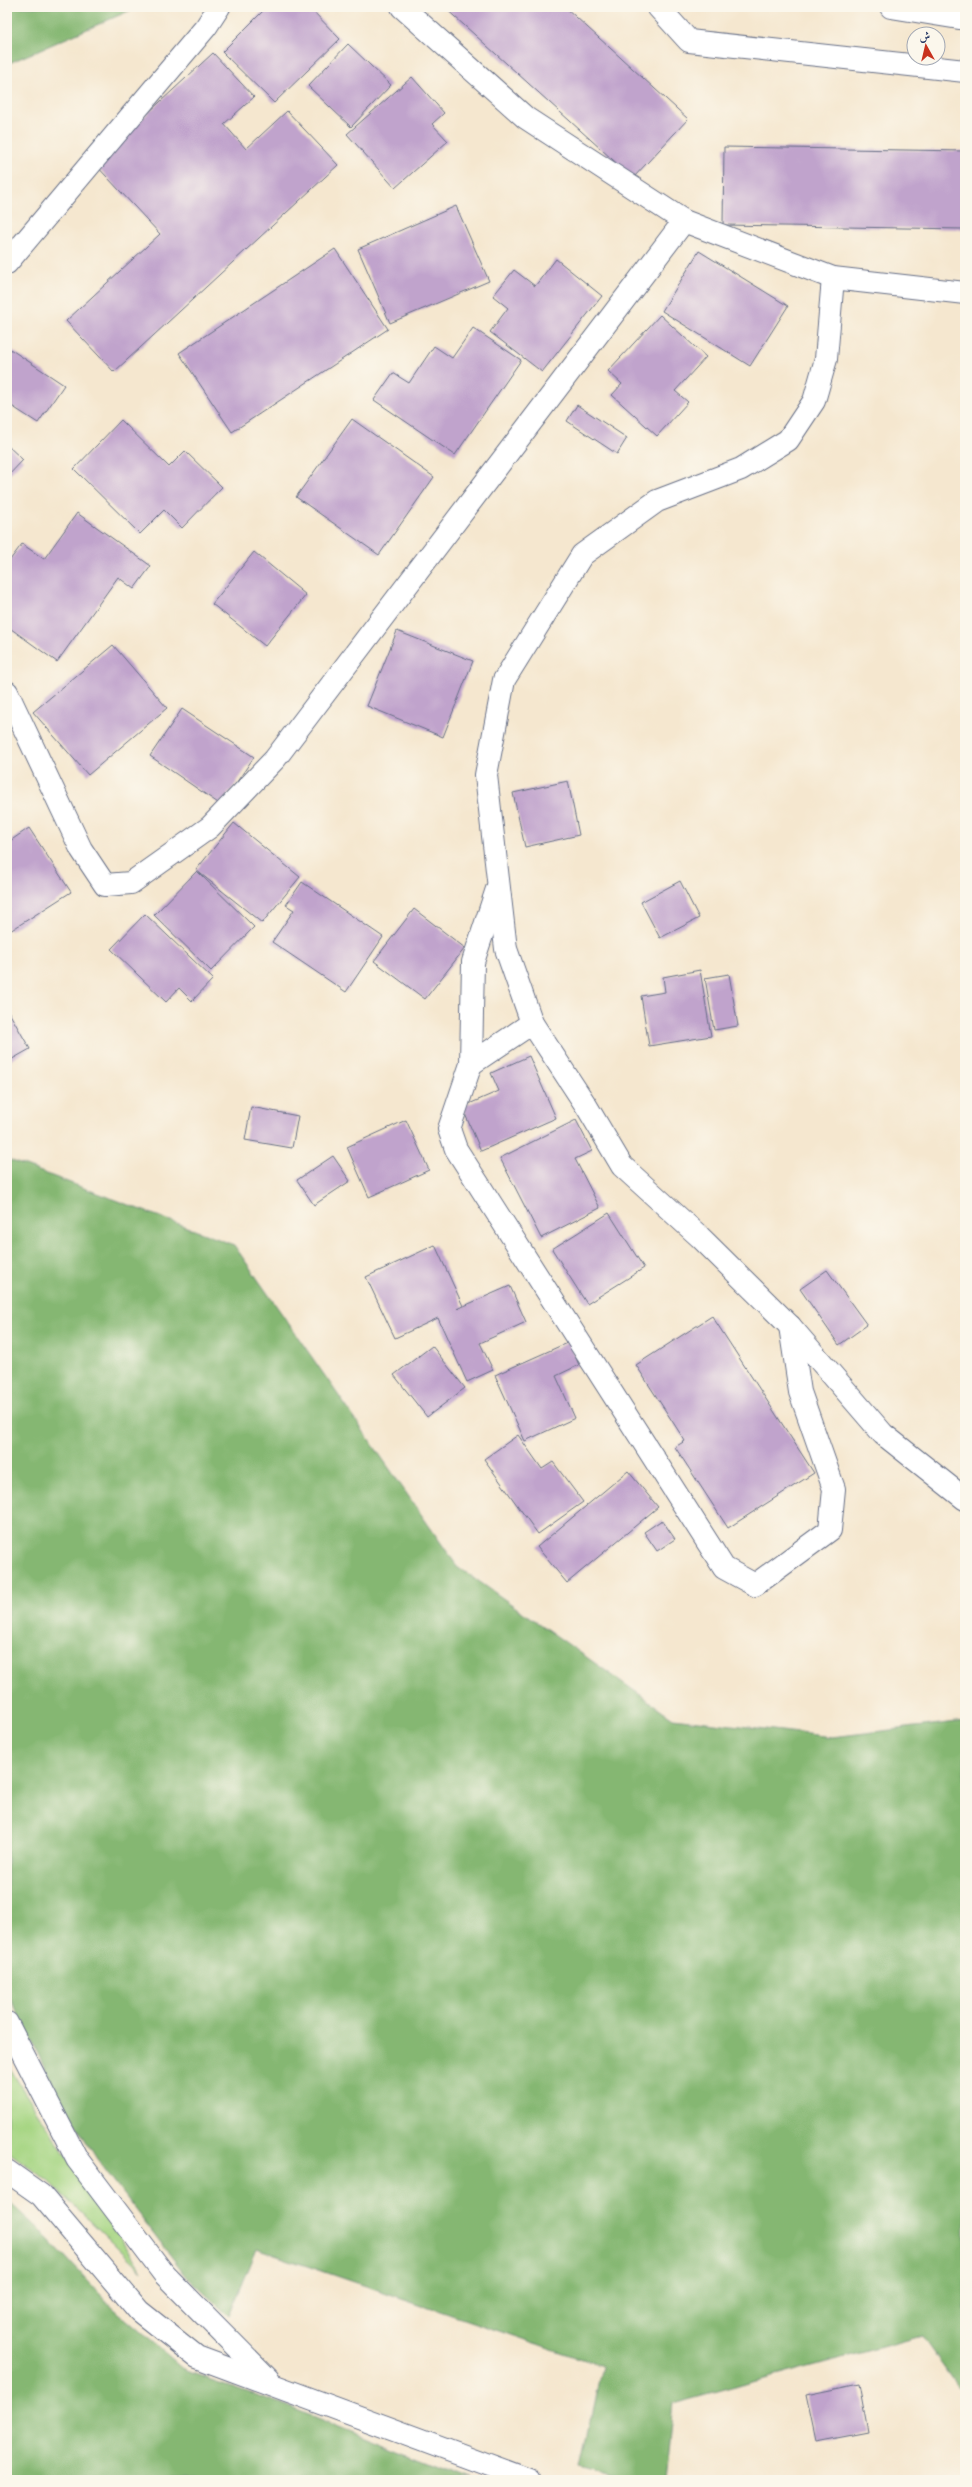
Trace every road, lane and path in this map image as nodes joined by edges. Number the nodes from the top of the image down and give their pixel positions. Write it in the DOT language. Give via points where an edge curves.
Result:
graph roads {
  1 [pos="219,7"];
  2 [pos="402,7"];
  3 [pos="658,7"];
  4 [pos="891,7"];
  5 [pos="965,19"];
  6 [pos="965,71"];
  7 [pos="684,221"];
  8 [pos="7,263"];
  9 [pos="833,278"];
  10 [pos="965,292"];
  11 [pos="7,692"];
  12 [pos="499,882"];
  13 [pos="532,1023"];
  14 [pos="471,1064"];
  15 [pos="790,1326"];
  16 [pos="965,1499"];
  17 [pos="7,2024"];
  18 [pos="7,2171"];
  19 [pos="272,2383"];
  20 [pos="528,2480"];
  1 -- 8 [label="street" via="206,27"];
  2 -- 7 [label="street" via="526,118"];
  3 -- 6 [label="street" via="690,41"];
  4 -- 5 [label="street"];
  7 -- 9 [label="street"];
  7 -- 11 [label="street" via="275,759 210,828 131,884 104,885 81,849"];
  9 -- 10 [label="street"];
  9 -- 12 [label="street" via="826,359 814,401 788,440 741,469 657,501 582,555 504,680 486,775"];
  12 -- 13 [label="street" via="506,949"];
  12 -- 14 [label="street" via="473,962"];
  13 -- 14 [label="street"];
  13 -- 15 [label="street" via="622,1166 700,1237"];
  14 -- 15 [label="street" via="449,1129 456,1149 724,1568 755,1585 830,1530 834,1489 800,1392"];
  15 -- 16 [label="street" via="884,1434"];
  17 -- 19 [label="street" via="78,2159 164,2274"];
  18 -- 19 [label="street" via="41,2195 139,2311 197,2357"];
  19 -- 20 [label="street"];
}
